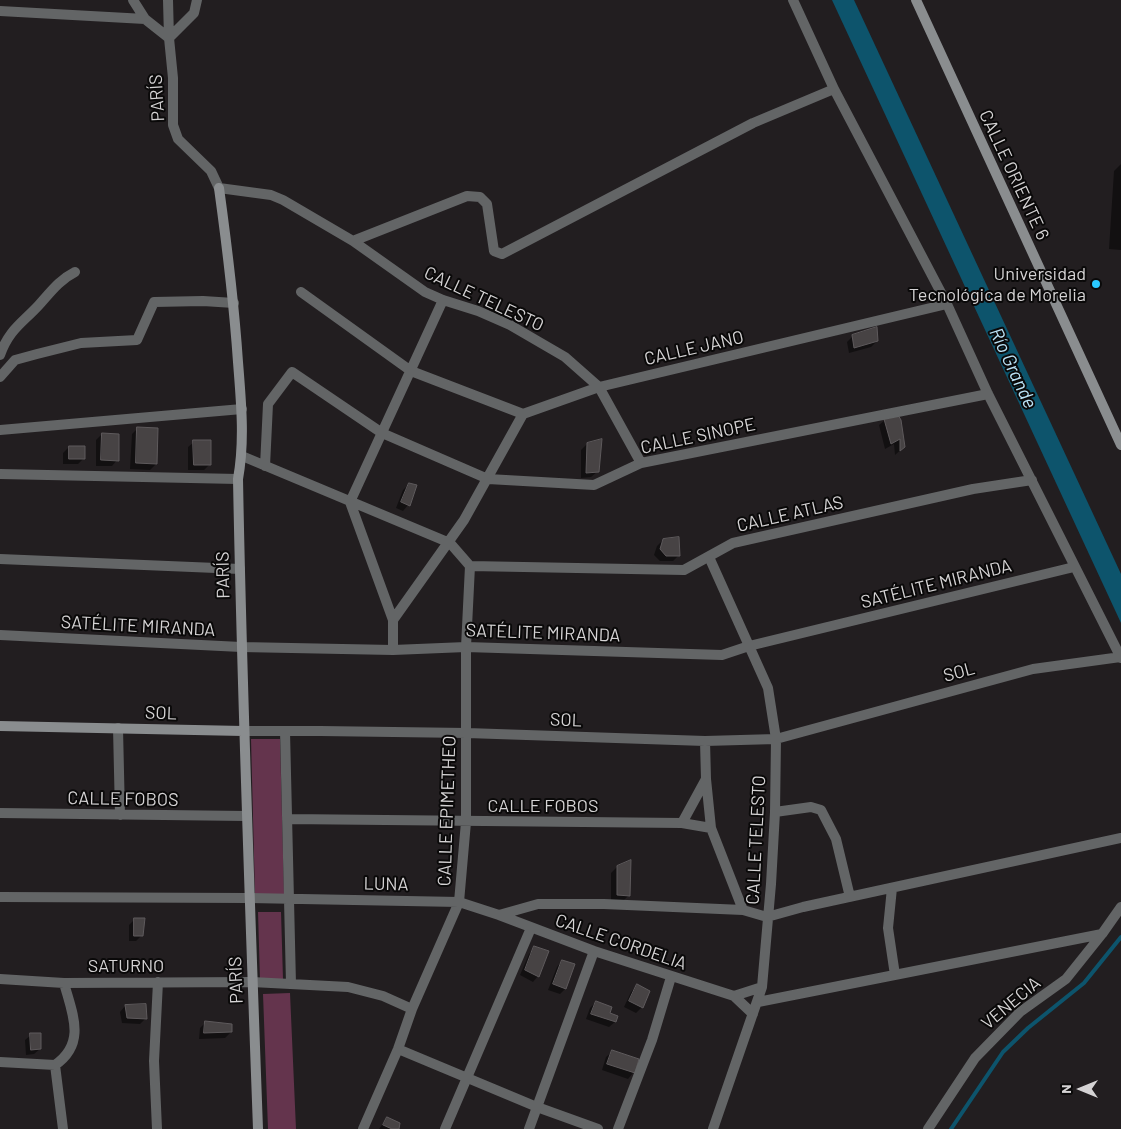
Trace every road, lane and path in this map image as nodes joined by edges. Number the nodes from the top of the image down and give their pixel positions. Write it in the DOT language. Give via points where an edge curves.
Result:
graph roads {
  1 [pos="133,0"];
  2 [pos="168,0"];
  3 [pos="197,0"];
  4 [pos="794,0"];
  5 [pos="916,0"];
  6 [pos="0,10"];
  7 [pos="145,19"];
  8 [pos="169,38"];
  9 [pos="834,89"];
  10 [pos="219,188"];
  11 [pos="353,241"];
  12 [pos="75,272"];
  13 [pos="301,292"];
  14 [pos="443,300"];
  15 [pos="234,303"];
  16 [pos="947,304"];
  17 [pos="0,355"];
  18 [pos="411,371"];
  19 [pos="0,377"];
  20 [pos="599,387"];
  21 [pos="988,394"];
  22 [pos="242,409"];
  23 [pos="523,414"];
  24 [pos="0,430"];
  25 [pos="382,433"];
  26 [pos="1121,445"];
  27 [pos="242,456"];
  28 [pos="641,463"];
  29 [pos="265,466"];
  30 [pos="0,474"];
  31 [pos="238,479"];
  32 [pos="488,479"];
  33 [pos="1032,480"];
  34 [pos="350,502"];
  35 [pos="450,542"];
  36 [pos="709,557"];
  37 [pos="0,559"];
  38 [pos="470,566"];
  39 [pos="1074,567"];
  40 [pos="240,569"];
  41 [pos="393,620"];
  42 [pos="0,635"];
  43 [pos="749,646"];
  44 [pos="241,647"];
  45 [pos="466,647"];
  46 [pos="393,650"];
  47 [pos="1121,657"];
  48 [pos="0,726"];
  49 [pos="118,728"];
  50 [pos="285,731"];
  51 [pos="243,732"];
  52 [pos="467,733"];
  53 [pos="776,740"];
  54 [pos="705,741"];
  55 [pos="706,779"];
  56 [pos="775,812"];
  57 [pos="0,813"];
  58 [pos="120,815"];
  59 [pos="246,816"];
  60 [pos="287,820"];
  61 [pos="466,822"];
  62 [pos="682,823"];
  63 [pos="711,828"];
  64 [pos="1121,838"];
  65 [pos="892,888"];
  66 [pos="0,897"];
  67 [pos="850,897"];
  68 [pos="249,898"];
  69 [pos="289,899"];
  70 [pos="459,902"];
  71 [pos="1121,907"];
  72 [pos="744,910"];
  73 [pos="499,915"];
  74 [pos="767,917"];
  75 [pos="531,928"];
  76 [pos="1102,934"];
  77 [pos="594,951"];
  78 [pos="895,975"];
  79 [pos="671,977"];
  80 [pos="0,979"];
  81 [pos="158,982"];
  82 [pos="252,982"];
  83 [pos="64,983"];
  84 [pos="291,984"];
  85 [pos="762,987"];
  86 [pos="734,996"];
  87 [pos="758,1002"];
  88 [pos="412,1009"];
  89 [pos="753,1014"];
  90 [pos="398,1049"];
  91 [pos="0,1062"];
  92 [pos="55,1064"];
  93 [pos="468,1077"];
  94 [pos="537,1107"];
  95 [pos="63,1129"];
  96 [pos="157,1129"];
  97 [pos="258,1129"];
  98 [pos="363,1129"];
  99 [pos="445,1129"];
  100 [pos="529,1129"];
  101 [pos="598,1129"];
  102 [pos="618,1129"];
  103 [pos="713,1129"];
  104 [pos="928,1129"];
  1 -- 7 [label="street"];
  2 -- 8 [label="street, PARÍS"];
  3 -- 8 [label="street" via="194,13"];
  4 -- 9 [label="street"];
  5 -- 26 [label="street, CALLE ORIENTE 6"];
  6 -- 7 [label="street"];
  7 -- 8 [label="street"];
  8 -- 10 [label="street, PARÍS" via="173,126 178,139 211,171"];
  9 -- 11 [label="street" via="753,123 502,254 494,251 487,204 480,197 467,196"];
  9 -- 16 [label="street"];
  10 -- 11 [label="street, CALLE TELESTO" via="283,200"];
  10 -- 15 [label="street, PARÍS"];
  11 -- 14 [label="street, CALLE TELESTO" via="425,292"];
  12 -- 17 [label="street" via="53,288 16,325"];
  13 -- 18 [label="street"];
  14 -- 18 [label="street"];
  14 -- 20 [label="street, CALLE TELESTO" via="510,325 566,357"];
  15 -- 19 [label="street" via="154,302 137,340 81,344 15,360"];
  15 -- 22 [label="street, PARÍS"];
  16 -- 20 [label="street, CALLE JANO"];
  16 -- 21 [label="street"];
  18 -- 23 [label="street"];
  18 -- 25 [label="street"];
  20 -- 23 [label="street, CALLE JANO"];
  20 -- 28 [label="street, CALLE TELESTO"];
  21 -- 28 [label="street, CALLE SINOPE"];
  21 -- 33 [label="street"];
  22 -- 24 [label="street"];
  22 -- 27 [label="street, PARÍS"];
  23 -- 32 [label="street"];
  25 -- 29 [label="street, CALLE SINOPE" via="292,372 268,404"];
  25 -- 32 [label="street, CALLE SINOPE"];
  25 -- 34 [label="street"];
  27 -- 29 [label="street"];
  27 -- 31 [label="street, PARÍS"];
  28 -- 32 [label="street, CALLE SINOPE" via="594,485"];
  29 -- 34 [label="street"];
  30 -- 31 [label="street"];
  31 -- 40 [label="street, PARÍS"];
  32 -- 35 [label="street"];
  33 -- 36 [label="street, CALLE ATLAS" via="974,489 733,543"];
  33 -- 39 [label="street"];
  34 -- 35 [label="street"];
  34 -- 41 [label="street"];
  35 -- 38 [label="street"];
  35 -- 41 [label="street"];
  36 -- 38 [label="street, CALLE ATLAS" via="684,570"];
  36 -- 43 [label="street, CALLE TELESTO"];
  37 -- 40 [label="street"];
  38 -- 45 [label="street, CALLE EPIMETHEO"];
  39 -- 43 [label="street, SATÉLITE MIRANDA"];
  39 -- 47 [label="street"];
  40 -- 44 [label="street, PARÍS"];
  41 -- 46 [label="street"];
  42 -- 44 [label="street, SATÉLITE MIRANDA"];
  43 -- 45 [label="street, SATÉLITE MIRANDA" via="722,655"];
  43 -- 53 [label="street, CALLE TELESTO" via="768,688"];
  44 -- 46 [label="street, SATÉLITE MIRANDA"];
  44 -- 51 [label="street, PARÍS"];
  45 -- 46 [label="street, SATÉLITE MIRANDA"];
  45 -- 52 [label="street, CALLE EPIMETHEO"];
  47 -- 53 [label="street, SOL" via="1033,669"];
  48 -- 49 [label="street, SOL"];
  49 -- 51 [label="street, SOL"];
  49 -- 58 [label="street"];
  50 -- 51 [label="street, SOL"];
  50 -- 52 [label="street, SOL"];
  50 -- 60 [label="street"];
  51 -- 59 [label="street, PARÍS"];
  52 -- 54 [label="street, SOL"];
  52 -- 61 [label="street, CALLE EPIMETHEO"];
  53 -- 54 [label="street, SOL"];
  53 -- 56 [label="street, CALLE TELESTO"];
  54 -- 55 [label="street"];
  55 -- 62 [label="street"];
  55 -- 63 [label="street"];
  56 -- 67 [label="street" via="812,806 821,810 836,839"];
  56 -- 74 [label="street, CALLE TELESTO"];
  57 -- 58 [label="street, CALLE FOBOS"];
  58 -- 59 [label="street, CALLE FOBOS"];
  59 -- 68 [label="street, PARÍS"];
  60 -- 61 [label="street, CALLE FOBOS"];
  60 -- 69 [label="street"];
  61 -- 62 [label="street, CALLE FOBOS"];
  61 -- 70 [label="street, CALLE EPIMETHEO"];
  62 -- 63 [label="street, CALLE FOBOS"];
  63 -- 72 [label="street"];
  64 -- 65 [label="street"];
  65 -- 67 [label="street"];
  65 -- 78 [label="street" via="888,928"];
  66 -- 68 [label="street, LUNA"];
  67 -- 74 [label="street"];
  68 -- 69 [label="street, LUNA"];
  68 -- 82 [label="street, PARÍS"];
  69 -- 70 [label="street, LUNA"];
  69 -- 84 [label="street"];
  70 -- 73 [label="street, LUNA"];
  70 -- 88 [label="street, CALLE EPIMETHEO"];
  71 -- 76 [label="street, VENECIA"];
  72 -- 73 [label="street" via="538,904"];
  72 -- 74 [label="street"];
  73 -- 75 [label="street, CALLE CORDELIA"];
  74 -- 85 [label="street, CALLE TELESTO"];
  75 -- 77 [label="street, CALLE CORDELIA"];
  75 -- 93 [label="street"];
  76 -- 78 [label="street"];
  76 -- 104 [label="street, VENECIA" via="1066,979 1020,1012 975,1058"];
  77 -- 79 [label="street, CALLE CORDELIA"];
  77 -- 94 [label="street"];
  78 -- 87 [label="street"];
  79 -- 86 [label="street, CALLE CORDELIA"];
  79 -- 102 [label="street" via="652,1040"];
  80 -- 83 [label="street, SATURNO"];
  81 -- 82 [label="street, SATURNO"];
  81 -- 83 [label="street, SATURNO"];
  81 -- 96 [label="street" via="154,1061"];
  82 -- 84 [label="street, SATURNO"];
  82 -- 97 [label="street, PARÍS"];
  83 -- 92 [label="street" via="75,1028 73,1046"];
  84 -- 88 [label="street, SATURNO" via="348,987 383,996"];
  85 -- 86 [label="street"];
  85 -- 87 [label="street, CALLE TELESTO"];
  86 -- 89 [label="street, CALLE CORDELIA"];
  87 -- 89 [label="street, CALLE TELESTO"];
  88 -- 90 [label="street, CALLE EPIMETHEO"];
  89 -- 103 [label="street, CALLE TELESTO"];
  90 -- 93 [label="street"];
  90 -- 98 [label="street, CALLE EPIMETHEO"];
  91 -- 92 [label="street"];
  92 -- 95 [label="street"];
  93 -- 94 [label="street"];
  93 -- 99 [label="street"];
  94 -- 100 [label="street"];
  94 -- 101 [label="street"];
}
